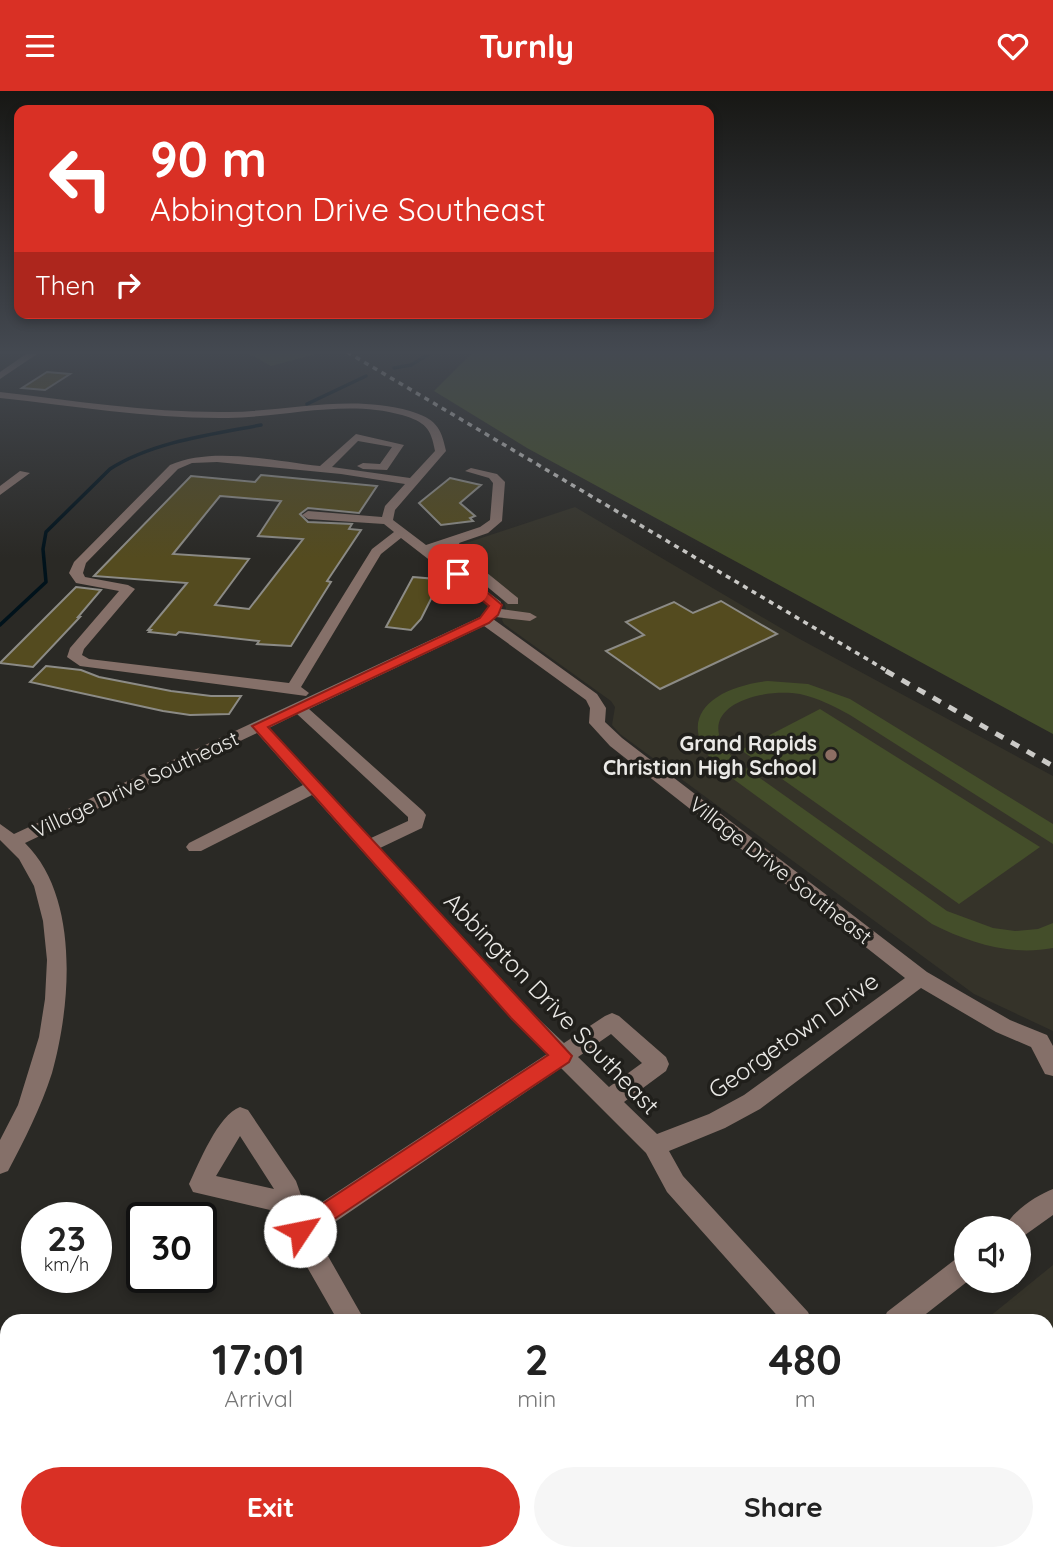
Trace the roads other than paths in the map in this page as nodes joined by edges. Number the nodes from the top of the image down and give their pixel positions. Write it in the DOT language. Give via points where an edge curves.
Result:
graph roads {
  1 [pos="422,421"];
  2 [pos="326,466"];
  3 [pos="471,471"];
  4 [pos="24,473"];
  5 [pos="413,482"];
  6 [pos="0,492"];
  7 [pos="308,515"];
  8 [pos="387,521"];
  9 [pos="400,533"];
  10 [pos="452,541"];
  11 [pos="425,550"];
  12 [pos="513,601"];
  13 [pos="490,611"];
  14 [pos="530,617"];
  15 [pos="293,688"];
  16 [pos="305,704"];
  17 [pos="259,726"];
  18 [pos="314,787"];
  19 [pos="7,836"];
  20 [pos="195,847"];
  21 [pos="368,847"];
  22 [pos="920,978"];
  23 [pos="562,1056"];
  24 [pos="1053,1067"];
  25 [pos="608,1101"];
  26 [pos="654,1146"];
  27 [pos="0,1163"];
  28 [pos="1053,1200"];
  29 [pos="292,1204"];
  30 [pos="1031,1217"];
  31 [pos="300,1231"];
  32 [pos="954,1276"];
  33 [pos="348,1314"];
  34 [pos="793,1314"];
  35 [pos="905,1314"];
  1 -- 5 [label="street" via="441,438 442,446 439,456"];
  2 -- 2 [label="street" via="356,437 399,445 383,468"];
  2 -- 5 [label="street"];
  2 -- 15 [label="street" via="190,460 174,467 130,510 80,562 76,573 82,580 128,589 77,648 74,657 85,663"];
  3 -- 10 [label="street" via="499,482 496,520 484,530"];
  4 -- 6 [label="street"];
  5 -- 8 [label="street" via="389,509"];
  7 -- 8 [label="street"];
  8 -- 9 [label="street"];
  9 -- 11 [label="street"];
  9 -- 15 [label="street" via="376,552"];
  10 -- 11 [label="street"];
  10 -- 12 [label="street" via="459,557"];
  11 -- 13 [label="street"];
  13 -- 14 [label="street"];
  13 -- 16 [label="street, Village Drive Southeast"];
  13 -- 22 [label="street, Village Drive Southeast" via="592,697 598,708 597,723 616,742"];
  15 -- 16 [label="street"];
  16 -- 17 [label="street, Village Drive Southeast"];
  16 -- 21 [label="street" via="417,815 416,824"];
  17 -- 18 [label="street, Abbington Drive Southeast"];
  17 -- 19 [label="street, Village Drive Southeast"];
  18 -- 20 [label="street"];
  18 -- 21 [label="street, Abbington Drive Southeast"];
  19 -- 27 [label="street" via="34,868 48,903 57,942 57,989 42,1067 29,1106"];
  21 -- 23 [label="street, Abbington Drive Southeast"];
  22 -- 24 [label="street, Village Drive Southeast" via="1003,1026 1039,1041"];
  22 -- 26 [label="street, Georgetown Drive" via="752,1102"];
  23 -- 25 [label="street, Abbington Drive Southeast"];
  23 -- 25 [label="street" via="612,1022 659,1064"];
  23 -- 31 [label="street"];
  25 -- 26 [label="street, Abbington Drive Southeast"];
  26 -- 34 [label="street, Abbington Drive Southeast" via="676,1184"];
  28 -- 30 [label="street"];
  29 -- 31 [label="street"];
  31 -- 33 [label="street"];
  32 -- 35 [label="street"];
}
